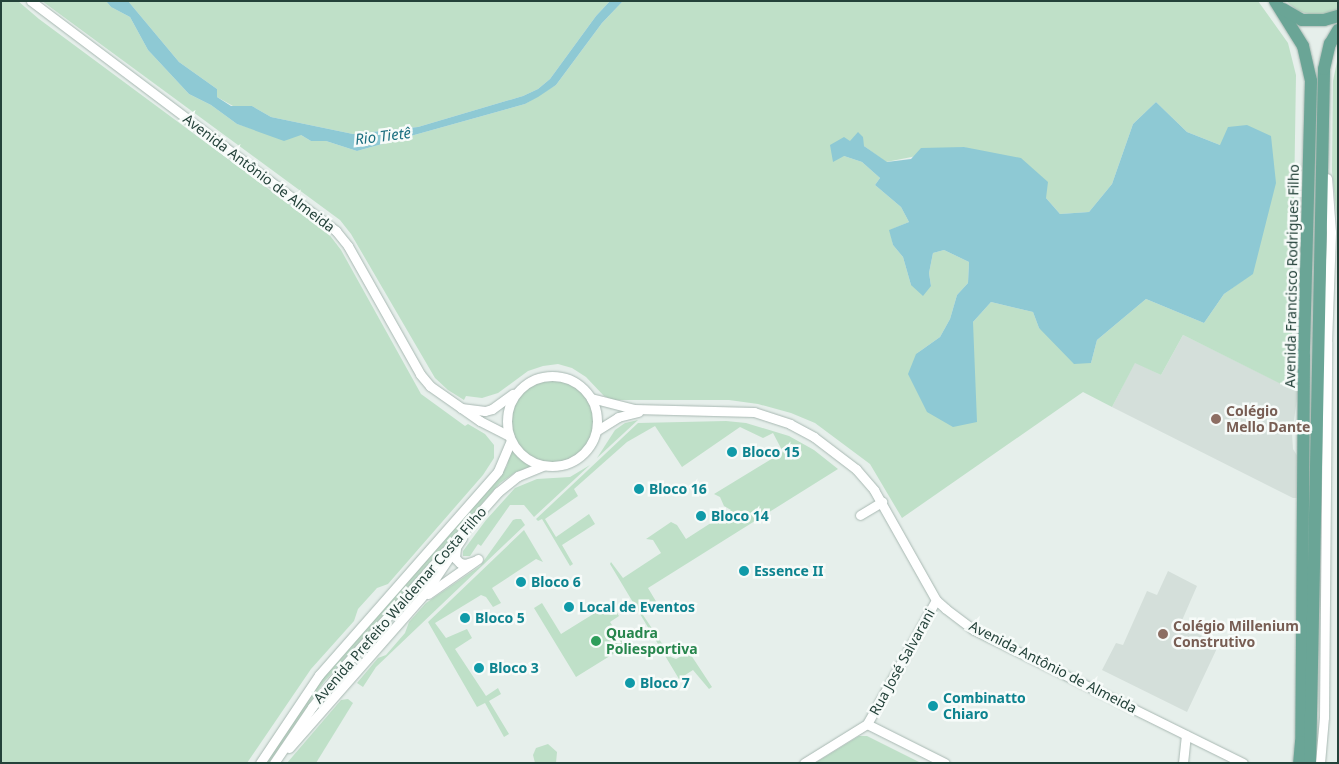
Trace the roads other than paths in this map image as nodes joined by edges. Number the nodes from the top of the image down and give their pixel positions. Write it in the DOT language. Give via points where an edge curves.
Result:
graph roads {
  1 [pos="31,1"];
  2 [pos="1278,4"];
  3 [pos="1338,16"];
  4 [pos="1338,30"];
  5 [pos="1323,92"];
  6 [pos="517,392"];
  7 [pos="591,398"];
  8 [pos="461,408"];
  9 [pos="648,410"];
  10 [pos="596,431"];
  11 [pos="510,438"];
  12 [pos="543,466"];
  13 [pos="882,502"];
  14 [pos="860,515"];
  15 [pos="473,520"];
  16 [pos="456,548"];
  17 [pos="936,600"];
  18 [pos="411,609"];
  19 [pos="867,724"];
  20 [pos="1186,735"];
  21 [pos="260,763"];
  22 [pos="275,763"];
  23 [pos="804,763"];
  24 [pos="945,763"];
  25 [pos="1183,763"];
  26 [pos="1243,763"];
  27 [pos="1298,763"];
  28 [pos="1310,763"];
  29 [pos="1320,763"];
  1 -- 8 [label="street, Avenida Antônio de Almeida" via="336,231 348,246 420,374 439,394"];
  2 -- 3 [label="main road, Avenida Francisco Rodrigues Filho" via="1302,20"];
  2 -- 27 [label="main road, Avenida Francisco Rodrigues Filho" via="1303,46 1311,81 1304,356 1301,742"];
  4 -- 5 [label="main road, Avenida Francisco Rodrigues Filho" via="1326,58"];
  5 -- 28 [label="main road, Avenida Francisco Rodrigues Filho"];
  5 -- 29 [label="street" via="1331,232 1324,717"];
  6 -- 7 [label="street, Avenida Antônio de Almeida" via="538,378 562,376 574,381"];
  6 -- 8 [label="street, Avenida Antônio de Almeida" via="492,409"];
  6 -- 11 [label="street" via="507,413"];
  7 -- 9 [label="street, Avenida Antônio de Almeida" via="623,408"];
  7 -- 10 [label="street" via="597,414"];
  8 -- 11 [label="street, Avenida Antônio de Almeida"];
  9 -- 10 [label="street, Avenida Antônio de Almeida" via="618,417"];
  9 -- 13 [label="street, Avenida Antônio de Almeida" via="736,411 773,417 836,452 856,469"];
  10 -- 12 [label="street, Avenida Antônio de Almeida" via="591,444 570,463"];
  11 -- 12 [label="street, Avenida Antônio de Almeida" via="523,457"];
  11 -- 21 [label="street" via="504,462 492,479 319,675"];
  12 -- 15 [label="street, Avenida Prefeito Waldemar Costa Filho" via="507,483"];
  13 -- 14 [label="street"];
  13 -- 17 [label="street, Avenida Antônio de Almeida"];
  15 -- 16 [label="street"];
  15 -- 22 [label="street, Avenida Prefeito Waldemar Costa Filho" via="345,665 312,706"];
  16 -- 18 [label="street"];
  16 -- 18 [label="street" via="455,558 460,563 478,559"];
  17 -- 19 [label="street, Rua José Salvarani"];
  17 -- 20 [label="street, Avenida Antônio de Almeida" via="974,630"];
  18 -- 22 [label="street"];
  19 -- 23 [label="street"];
  19 -- 24 [label="street"];
  20 -- 25 [label="street"];
  20 -- 26 [label="street, Avenida Antônio de Almeida"];
}
